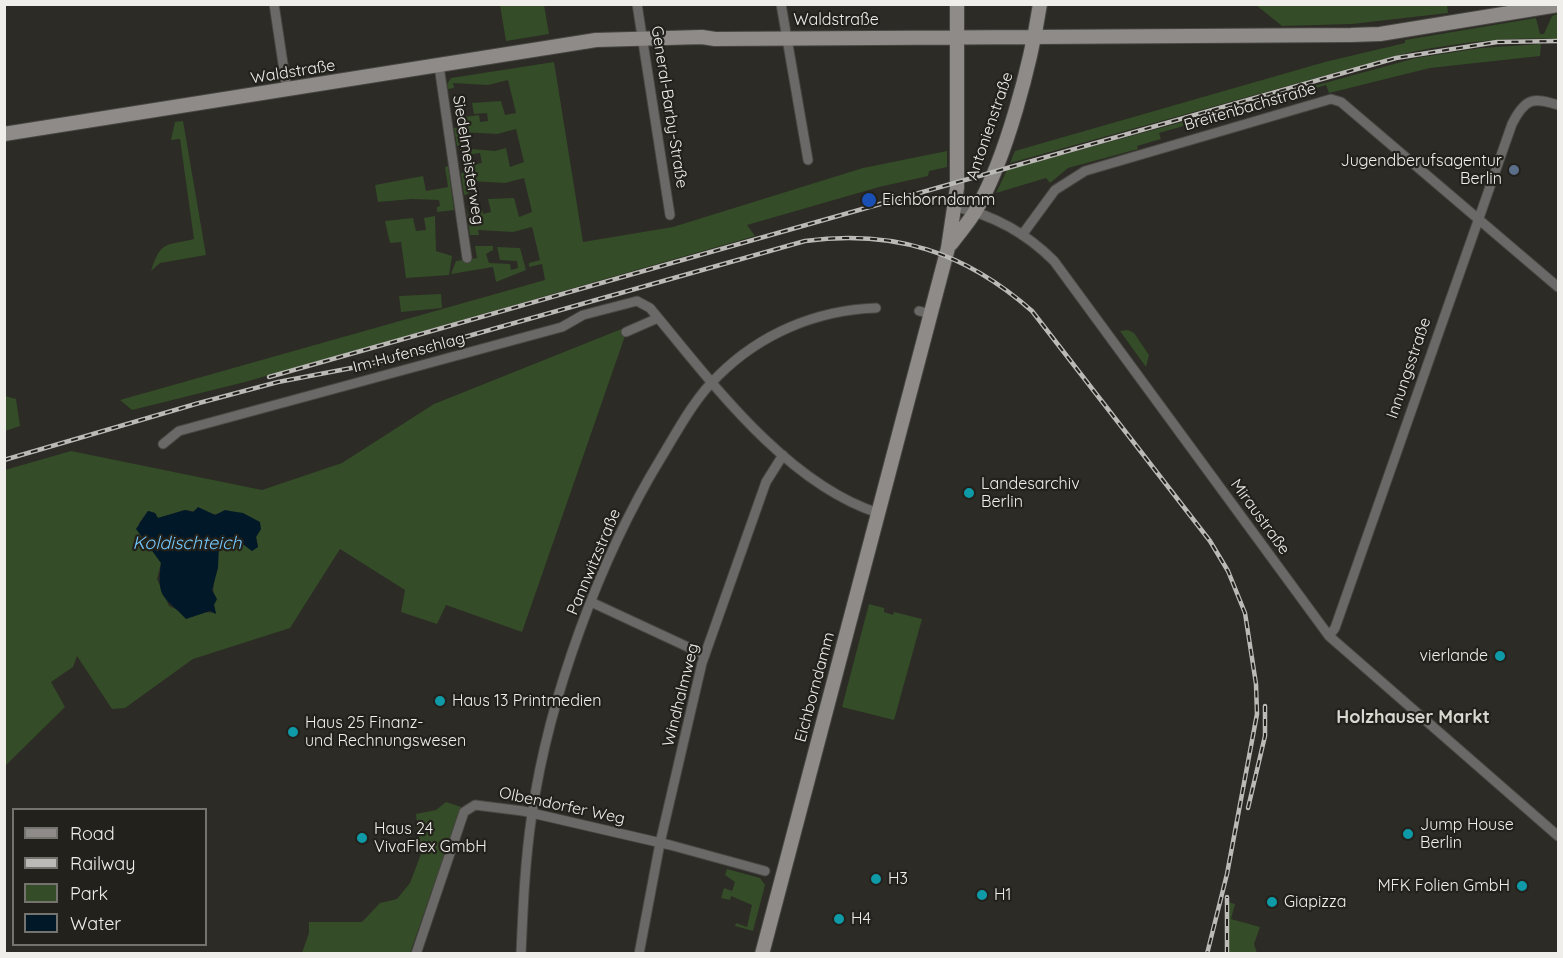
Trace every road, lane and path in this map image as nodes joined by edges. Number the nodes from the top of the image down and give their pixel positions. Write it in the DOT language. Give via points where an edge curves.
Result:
graph roads {
  1 [pos="274,4"];
  2 [pos="637,4"];
  3 [pos="781,4"];
  4 [pos="957,4"];
  5 [pos="1040,4"];
  6 [pos="1558,5"];
  7 [pos="957,35"];
  8 [pos="1035,35"];
  9 [pos="786,37"];
  10 [pos="643,41"];
  11 [pos="439,66"];
  12 [pos="287,90"];
  13 [pos="1558,105"];
  14 [pos="4,134"];
  15 [pos="808,160"];
  16 [pos="956,207"];
  17 [pos="975,211"];
  18 [pos="670,215"];
  19 [pos="1477,218"];
  20 [pos="1022,235"];
  21 [pos="948,248"];
  22 [pos="467,258"];
  23 [pos="1558,287"];
  24 [pos="876,308"];
  25 [pos="658,318"];
  26 [pos="627,332"];
  27 [pos="711,384"];
  28 [pos="163,444"];
  29 [pos="783,455"];
  30 [pos="878,513"];
  31 [pos="591,602"];
  32 [pos="1329,636"];
  33 [pos="705,655"];
  34 [pos="532,814"];
  35 [pos="1558,837"];
  36 [pos="660,843"];
  37 [pos="765,871"];
  38 [pos="416,954"];
  39 [pos="521,954"];
  40 [pos="639,954"];
  41 [pos="762,954"];
  1 -- 12 [label="street"];
  2 -- 10 [label="street, General-Barby-Straße"];
  3 -- 9 [label="street"];
  4 -- 7 [label="main road, Eichborndamm"];
  5 -- 8 [label="main road, Antonienstraße"];
  6 -- 8 [label="main road, Waldstraße" via="1380,34"];
  7 -- 8 [label="main road, Waldstraße"];
  7 -- 9 [label="main road, Waldstraße"];
  7 -- 16 [label="main road, Eichborndamm"];
  8 -- 17 [label="main road, Antonienstraße" via="999,155"];
  9 -- 10 [label="main road, Waldstraße" via="715,39 702,43"];
  9 -- 15 [label="street"];
  10 -- 11 [label="main road, Waldstraße" via="586,44"];
  10 -- 18 [label="street, General-Barby-Straße"];
  11 -- 12 [label="main road, Waldstraße"];
  11 -- 22 [label="street, Siedelmeisterweg"];
  12 -- 14 [label="main road, Waldstraße"];
  13 -- 19 [label="street, Innungsstraße" via="1529,101 1519,110"];
  16 -- 17 [label="street, Miraustraße"];
  16 -- 21 [label="main road, Eichborndamm"];
  17 -- 20 [label="street, Miraustraße"];
  17 -- 21 [label="main road, Antonienstraße"];
  19 -- 20 [label="street, Breitenbachstraße" via="1341,102 1331,99 1085,171 1055,190"];
  19 -- 23 [label="street, Breitenbachstraße"];
  19 -- 32 [label="street, Innungsstraße"];
  20 -- 32 [label="street, Miraustraße" via="1054,261 1074,286"];
  21 -- 30 [label="main road, Eichborndamm" via="925,312"];
  24 -- 27 [label="street, Pannwitzstraße" via="825,315 783,330 746,352"];
  25 -- 26 [label="street"];
  25 -- 27 [label="street, Im Hufenschlag"];
  25 -- 28 [label="street, Im Hufenschlag" via="637,301 592,312 561,327 179,431"];
  27 -- 29 [label="street, Im Hufenschlag"];
  27 -- 31 [label="street, Pannwitzstraße" via="649,477"];
  29 -- 30 [label="street, Im Hufenschlag" via="836,492"];
  29 -- 33 [label="street, Windhalmweg" via="766,482"];
  30 -- 41 [label="main road, Eichborndamm"];
  31 -- 33 [label="street"];
  31 -- 34 [label="street, Pannwitzstraße" via="554,716"];
  32 -- 35 [label="street, Miraustraße"];
  33 -- 36 [label="street, Windhalmweg"];
  34 -- 36 [label="street, Olbendorfer Weg"];
  34 -- 38 [label="street, Olbendorfer Weg" via="475,805 464,812"];
  34 -- 39 [label="street, Pannwitzstraße"];
  36 -- 37 [label="street, Olbendorfer Weg"];
  36 -- 40 [label="street, Windhalmweg"];
}
